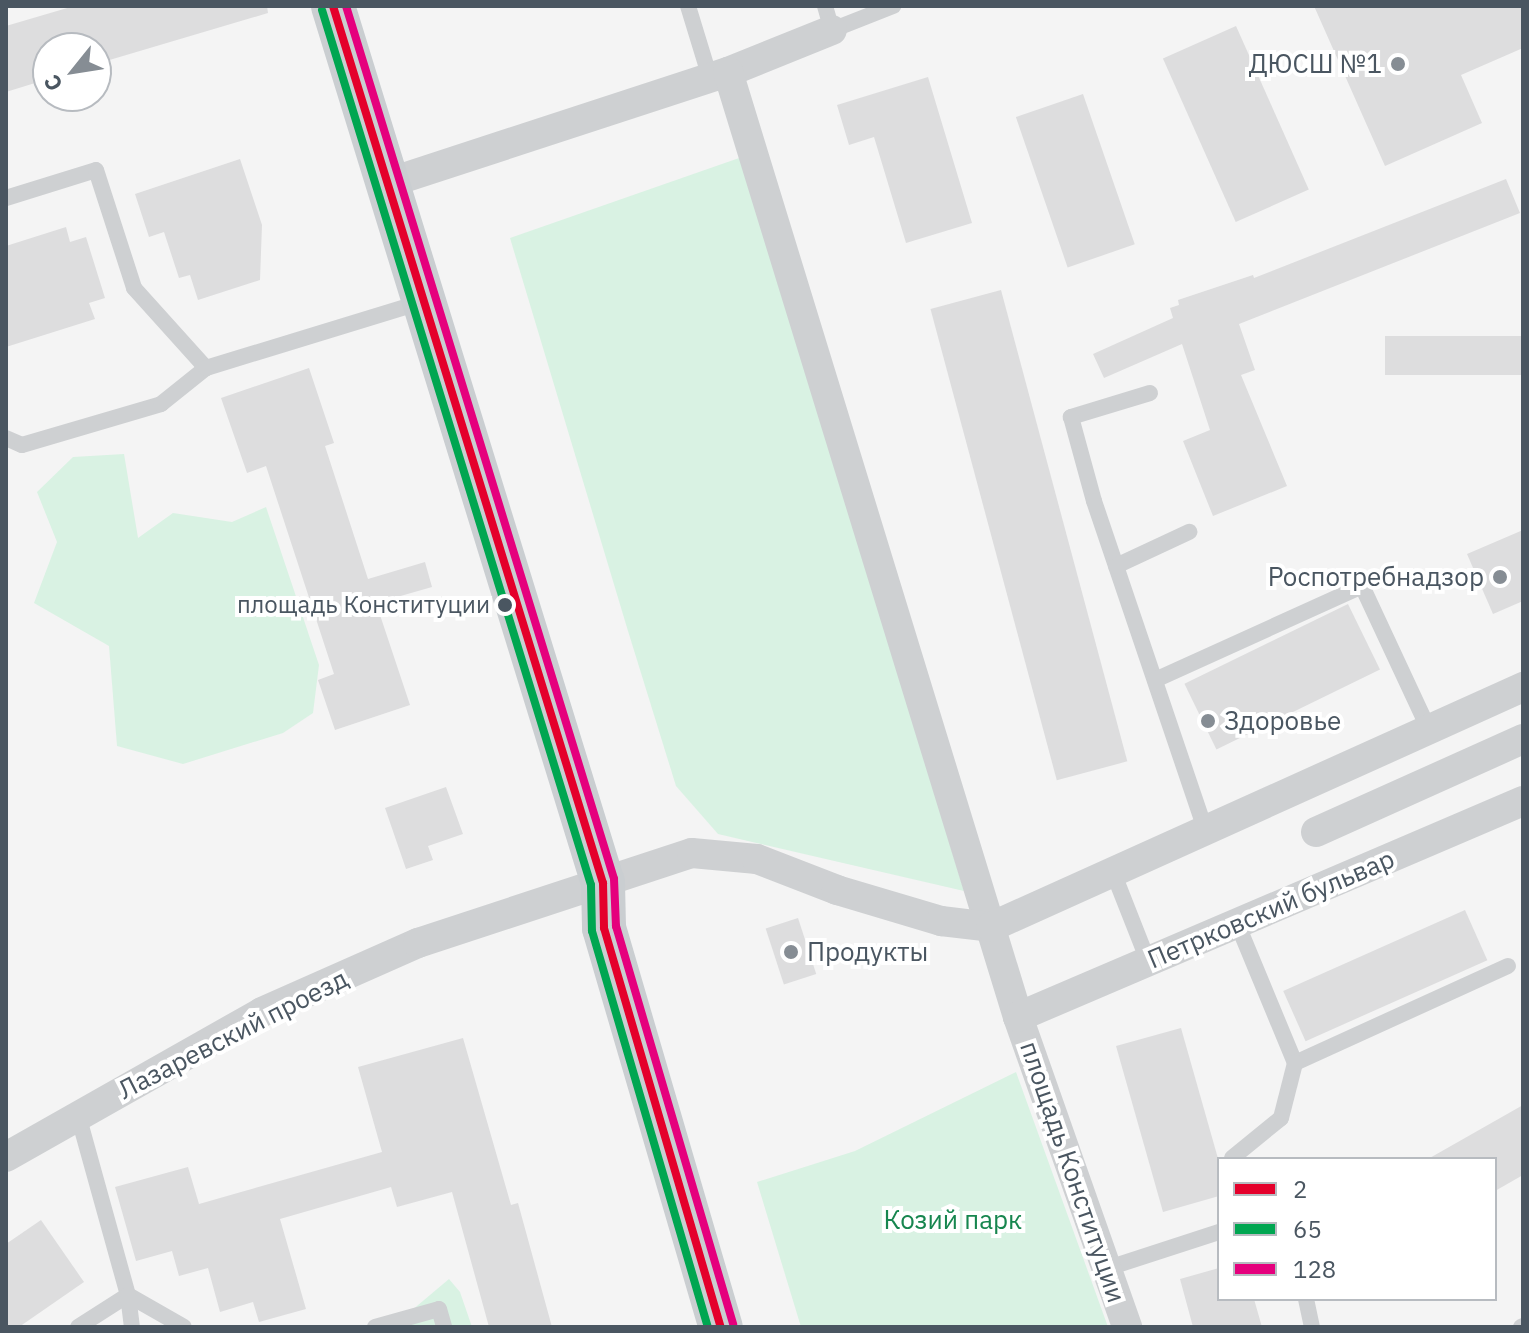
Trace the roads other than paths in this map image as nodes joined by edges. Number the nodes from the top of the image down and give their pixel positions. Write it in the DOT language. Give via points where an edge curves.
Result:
graph roads {
  1 [pos="333,6"];
  2 [pos="688,6"];
  3 [pos="893,6"];
  4 [pos="828,18"];
  5 [pos="719,75"];
  6 [pos="388,183"];
  7 [pos="6,198"];
  8 [pos="422,302"];
  9 [pos="206,368"];
  10 [pos="1150,393"];
  11 [pos="6,438"];
  12 [pos="1189,532"];
  13 [pos="1116,566"];
  14 [pos="1155,680"];
  15 [pos="1523,687"];
  16 [pos="1429,730"];
  17 [pos="1523,739"];
  18 [pos="1522,803"];
  19 [pos="1206,831"];
  20 [pos="1316,832"];
  21 [pos="1113,872"];
  22 [pos="603,883"];
  23 [pos="986,914"];
  24 [pos="941,921"];
  25 [pos="1237,923"];
  26 [pos="1148,961"];
  27 [pos="1003,966"];
  28 [pos="1508,966"];
  29 [pos="1018,1017"];
  30 [pos="1295,1063"];
  31 [pos="78,1115"];
  32 [pos="6,1157"];
  33 [pos="1233,1157"];
  34 [pos="1217,1233"];
  35 [pos="1108,1268"];
  36 [pos="128,1295"];
  37 [pos="1306,1301"];
  38 [pos="78,1327"];
  39 [pos="132,1327"];
  40 [pos="184,1327"];
  41 [pos="375,1327"];
  42 [pos="444,1327"];
  43 [pos="721,1327"];
  44 [pos="1127,1327"];
  45 [pos="1312,1327"];
  1 -- 6 [label="main road"];
  2 -- 5 [label="lane"];
  3 -- 4 [label="lane"];
  4 -- 5 [label="street"];
  5 -- 6 [label="street"];
  5 -- 23 [label="street"];
  6 -- 8 [label="main road"];
  7 -- 9 [label="lane" via="96,170 134,288"];
  8 -- 9 [label="lane"];
  8 -- 22 [label="main road"];
  9 -- 11 [label="lane" via="161,404 22,445"];
  10 -- 13 [label="lane" via="1071,417"];
  12 -- 13 [label="lane"];
  13 -- 14 [label="lane"];
  14 -- 16 [label="lane" via="1362,586"];
  14 -- 19 [label="lane"];
  15 -- 16 [label="street"];
  16 -- 19 [label="street"];
  17 -- 20 [label="street"];
  18 -- 25 [label="street, Петрковский бульвар"];
  19 -- 21 [label="street"];
  21 -- 23 [label="street"];
  21 -- 26 [label="lane"];
  22 -- 24 [label="street, Лазаревский проезд" via="692,853 757,859"];
  22 -- 31 [label="street, Лазаревский проезд" via="406,948 262,1012"];
  22 -- 43 [label="main road" via="604,928"];
  23 -- 24 [label="street"];
  23 -- 27 [label="street, площадь Конституции"];
  24 -- 27 [label="street"];
  25 -- 26 [label="street, Петрковский бульвар"];
  25 -- 30 [label="lane"];
  26 -- 29 [label="street, Петрковский бульвар"];
  27 -- 29 [label="street, площадь Конституции"];
  28 -- 30 [label="lane"];
  29 -- 35 [label="street, площадь Конституции"];
  30 -- 33 [label="lane" via="1281,1118"];
  31 -- 32 [label="street, Лазаревский проезд"];
  31 -- 36 [label="lane"];
  34 -- 35 [label="lane"];
  35 -- 44 [label="street, площадь Конституции"];
  36 -- 38 [label="lane"];
  36 -- 39 [label="lane"];
  36 -- 40 [label="lane"];
  37 -- 45 [label="lane"];
  41 -- 42 [label="lane" via="439,1309"];
}
